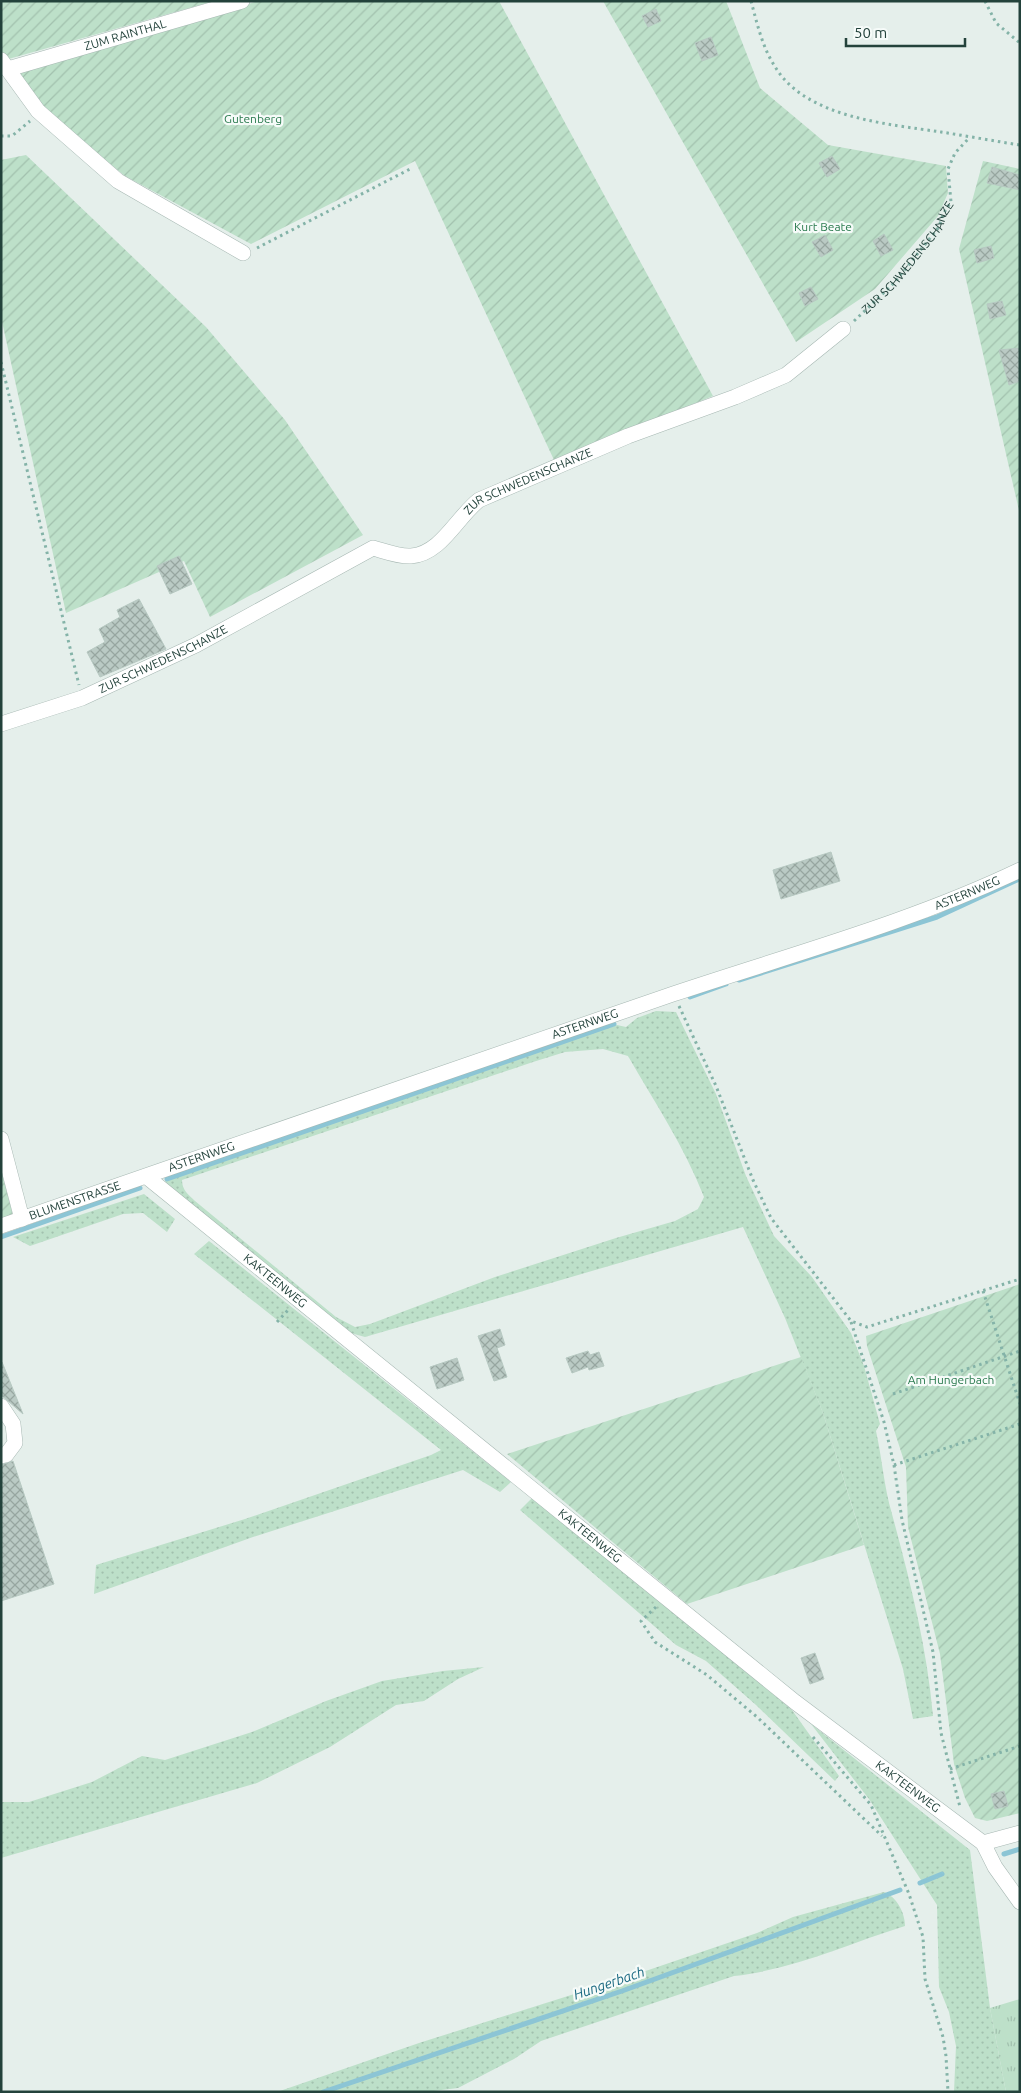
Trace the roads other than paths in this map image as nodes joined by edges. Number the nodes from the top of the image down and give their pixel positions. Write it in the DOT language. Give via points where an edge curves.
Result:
graph roads {
  1 [pos="242,1"];
  2 [pos="5,65"];
  3 [pos="243,252"];
  4 [pos="843,329"];
  5 [pos="1,724"];
  6 [pos="1020,870"];
  7 [pos="1,1139"];
  8 [pos="147,1177"];
  9 [pos="22,1219"];
  10 [pos="1,1226"];
  11 [pos="1,1406"];
  12 [pos="1,1456"];
  13 [pos="1020,1833"];
  14 [pos="983,1843"];
  15 [pos="1020,1902"];
  1 -- 2 [label="street, ZUM RAINTHAL"];
  2 -- 3 [label="street" via="38,111 118,181"];
  4 -- 5 [label="street, ZUR SCHWEDENSCHANZE" via="786,375 628,436 479,500 426,553 410,556 373,548 196,645 82,698"];
  6 -- 8 [label="street, ASTERNWEG" via="976,891 832,943 674,994"];
  7 -- 9 [label="street"];
  8 -- 9 [label="street, BLUMENSTRASSE"];
  8 -- 14 [label="street, KAKTEENWEG" via="795,1702"];
  9 -- 10 [label="street, BLUMENSTRASSE"];
  11 -- 12 [label="street" via="13,1424 15,1443 6,1455"];
  13 -- 14 [label="street"];
  14 -- 15 [label="street, KAKTEENWEG" via="995,1867"];
}
